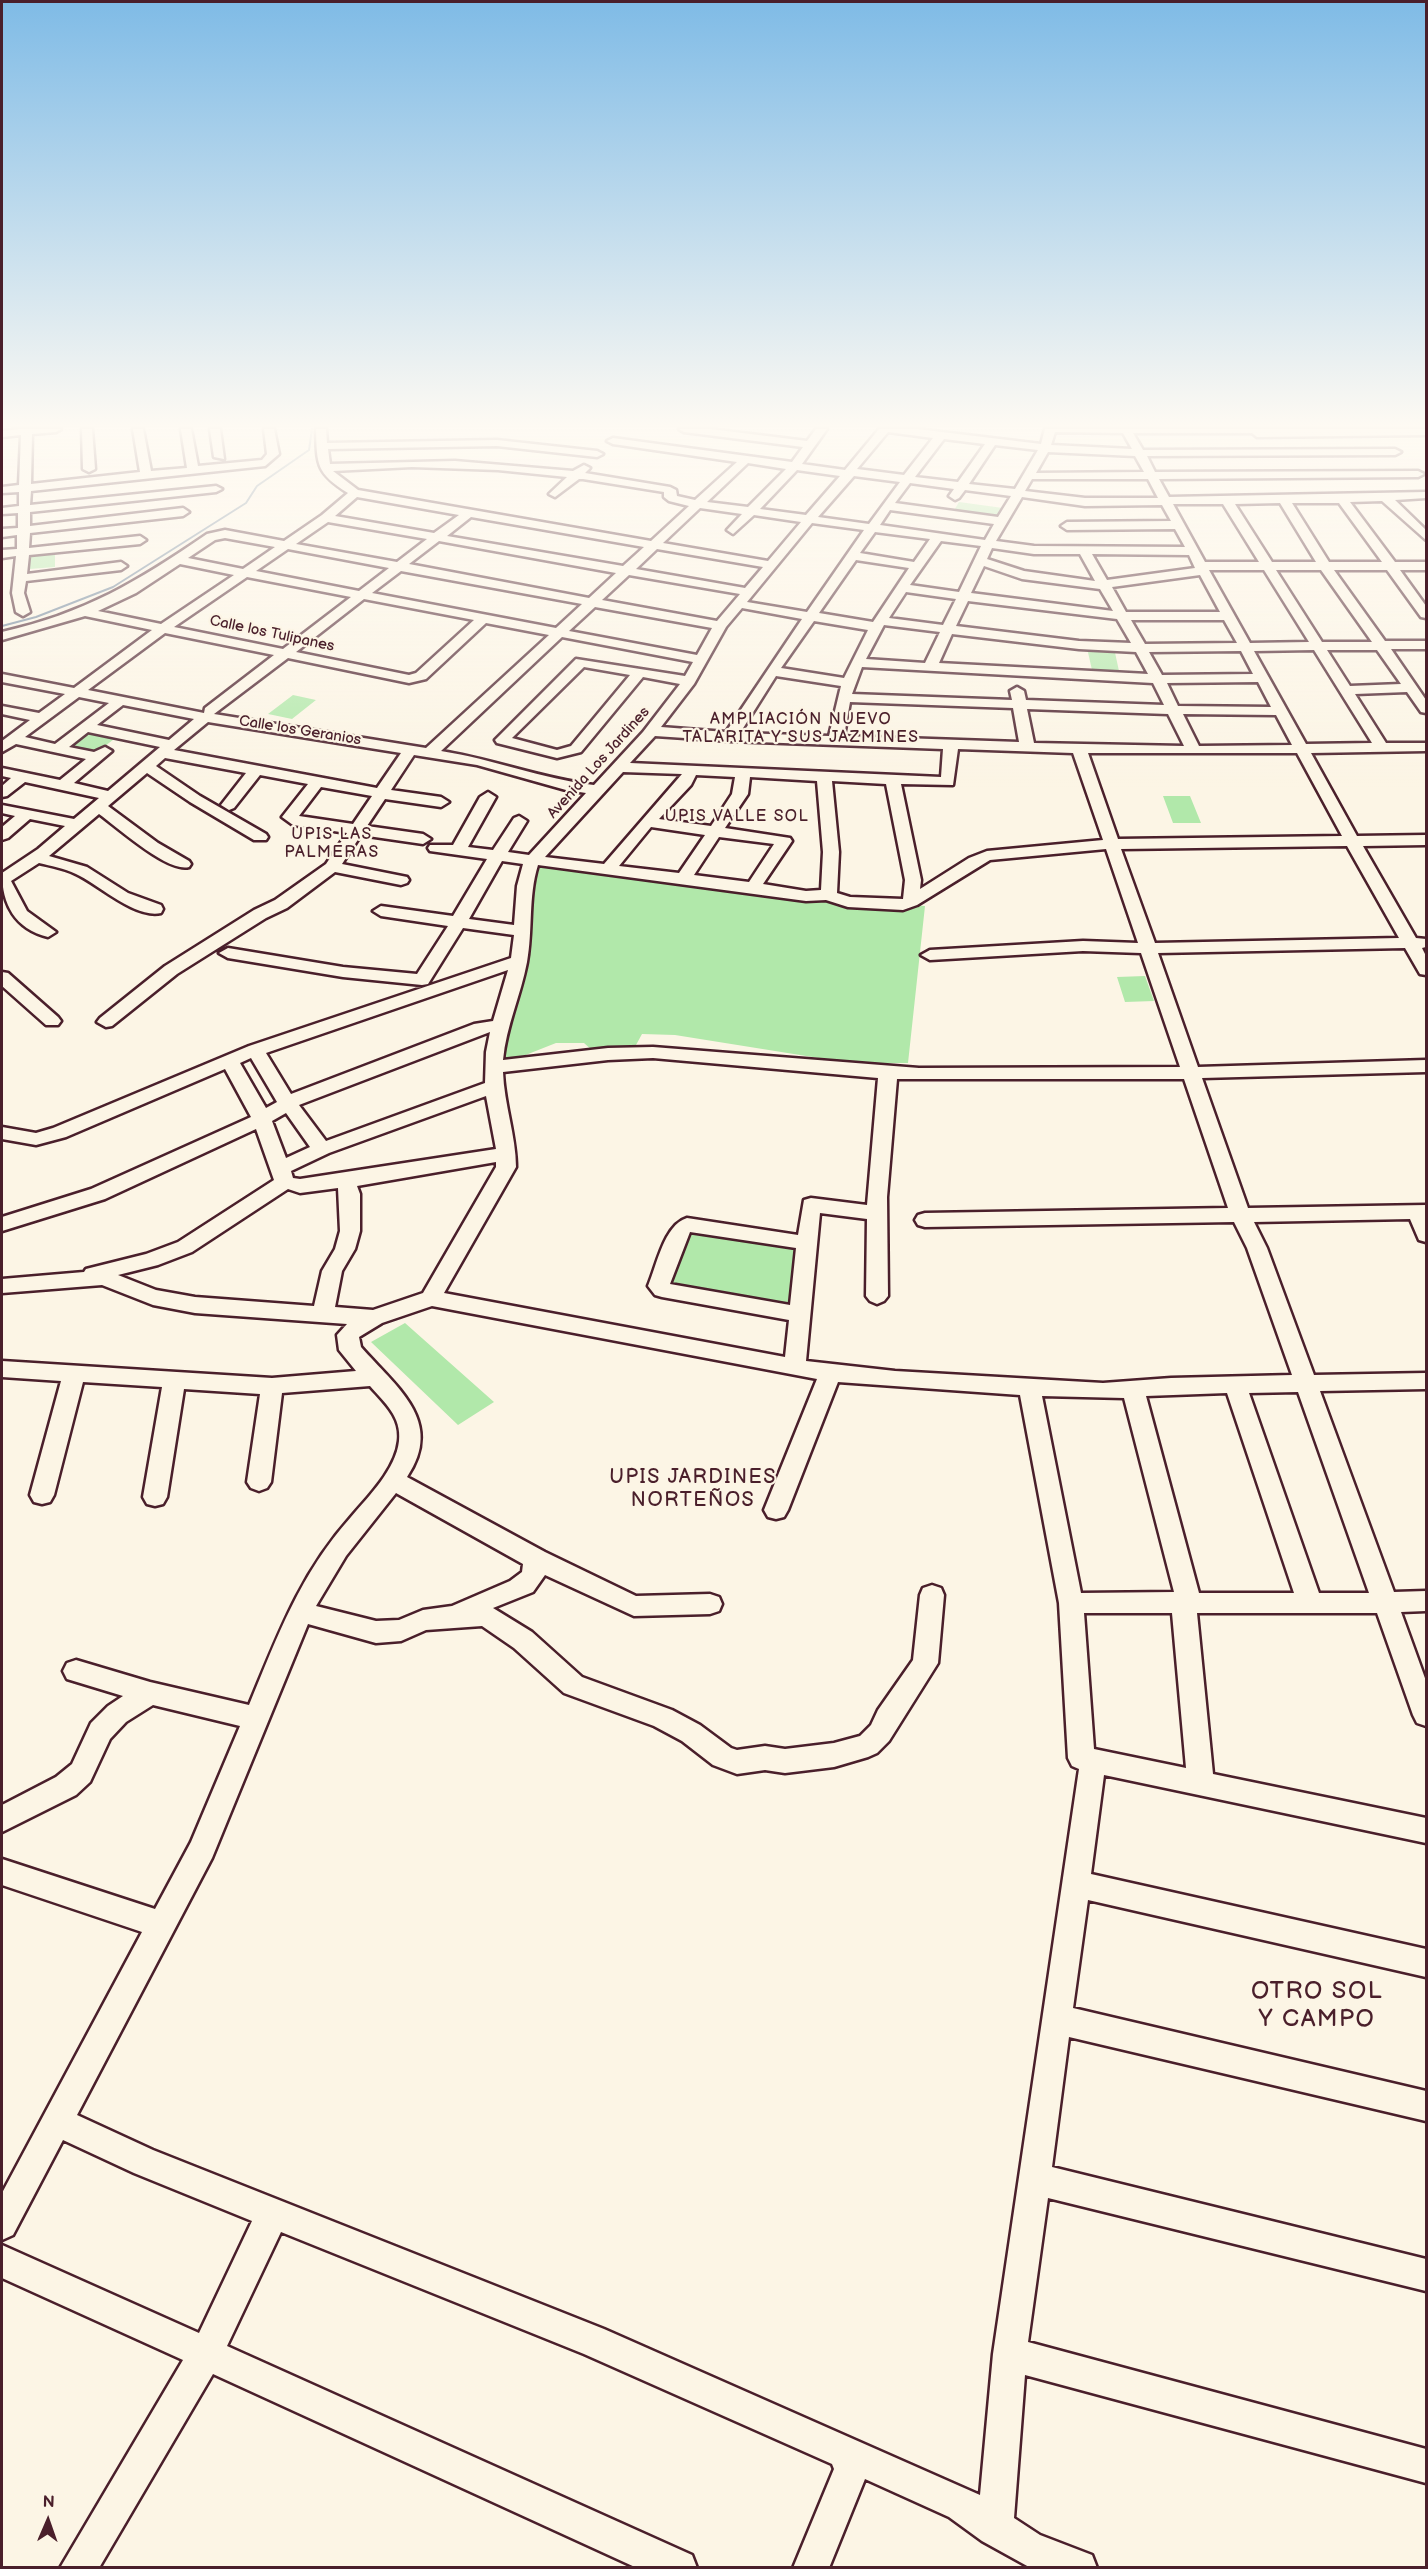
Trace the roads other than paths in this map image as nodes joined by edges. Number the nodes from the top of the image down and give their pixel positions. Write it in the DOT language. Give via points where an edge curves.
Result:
graph roads {
  1 [pos="23,549"];
  2 [pos="53,549"];
  3 [pos="193,549"];
  4 [pos="281,549"];
  5 [pos="309,549"];
  6 [pos="422,549"];
  7 [pos="498,549"];
  8 [pos="649,549"];
  9 [pos="681,549"];
  10 [pos="785,549"];
  11 [pos="858,549"];
  12 [pos="930,549"];
  13 [pos="986,549"];
  14 [pos="1025,549"];
  15 [pos="1057,549"];
  16 [pos="1256,549"];
  17 [pos="1314,549"];
  18 [pos="1378,549"];
  19 [pos="1034,550"];
  20 [pos="1192,551"];
  21 [pos="23,552"];
  22 [pos="1056,552"];
  23 [pos="1085,552"];
  24 [pos="2,554"];
  25 [pos="853,556"];
  26 [pos="177,560"];
  27 [pos="981,561"];
  28 [pos="401,565"];
  29 [pos="771,565"];
  30 [pos="121,566"];
  31 [pos="918,566"];
  32 [pos="1266,566"];
  33 [pos="1325,566"];
  34 [pos="1390,566"];
  35 [pos="1426,566"];
  36 [pos="1202,569"];
  37 [pos="624,571"];
  38 [pos="248,572"];
  39 [pos="22,577"];
  40 [pos="2,578"];
  41 [pos="1001,580"];
  42 [pos="986,585"];
  43 [pos="1104,586"];
  44 [pos="903,588"];
  45 [pos="1016,589"];
  46 [pos="748,592"];
  47 [pos="18,593"];
  48 [pos="963,594"];
  49 [pos="361,595"];
  50 [pos="6,600"];
  51 [pos="592,601"];
  52 [pos="738,604"];
  53 [pos="23,612"];
  54 [pos="83,612"];
  55 [pos="1426,614"];
  56 [pos="1124,616"];
  57 [pos="1229,616"];
  58 [pos="810,617"];
  59 [pos="484,618"];
  60 [pos="879,624"];
  61 [pos="720,626"];
  62 [pos="163,628"];
  63 [pos="948,629"];
  64 [pos="558,633"];
  65 [pos="2,636"];
  66 [pos="1080,644"];
  67 [pos="1381,645"];
  68 [pos="1426,645"];
  69 [pos="1318,646"];
  70 [pos="1248,647"];
  71 [pos="1141,648"];
  72 [pos="285,653"];
  73 [pos="702,660"];
  74 [pos="857,663"];
  75 [pos="930,667"];
  76 [pos="772,671"];
  77 [pos="640,672"];
  78 [pos="1013,672"];
  79 [pos="2,678"];
  80 [pos="1263,678"];
  81 [pos="1158,679"];
  82 [pos="688,681"];
  83 [pos="849,683"];
  84 [pos="1412,688"];
  85 [pos="1345,690"];
  86 [pos="76,691"];
  87 [pos="843,698"];
  88 [pos="121,700"];
  89 [pos="1020,704"];
  90 [pos="1426,709"];
  91 [pos="2,710"];
  92 [pos="1174,711"];
  93 [pos="1280,711"];
  94 [pos="208,714"];
  95 [pos="42,718"];
  96 [pos="85,727"];
  97 [pos="652,731"];
  98 [pos="124,735"];
  99 [pos="730,737"];
  100 [pos="836,739"];
  101 [pos="7,744"];
  102 [pos="951,744"];
  103 [pos="1027,747"];
  104 [pos="1426,747"];
  105 [pos="1382,748"];
  106 [pos="57,749"];
  107 [pos="168,749"];
  108 [pos="411,749"];
  109 [pos="1079,749"];
  110 [pos="1303,749"];
  111 [pos="1194,751"];
  112 [pos="431,752"];
  113 [pos="96,757"];
  114 [pos="147,766"];
  115 [pos="620,767"];
  116 [pos="256,770"];
  117 [pos="691,770"];
  118 [pos="2,772"];
  119 [pos="743,772"];
  120 [pos="23,776"];
  121 [pos="824,776"];
  122 [pos="893,780"];
  123 [pos="318,781"];
  124 [pos="63,785"];
  125 [pos="598,790"];
  126 [pos="2,793"];
  127 [pos="379,794"];
  128 [pos="488,797"];
  129 [pos="105,801"];
  130 [pos="441,802"];
  131 [pos="229,806"];
  132 [pos="2,808"];
  133 [pos="27,814"];
  134 [pos="519,821"];
  135 [pos="647,822"];
  136 [pos="77,824"];
  137 [pos="357,830"];
  138 [pos="715,831"];
  139 [pos="2,835"];
  140 [pos="260,837"];
  141 [pos="1426,840"];
  142 [pos="1352,841"];
  143 [pos="1113,844"];
  144 [pos="457,852"];
  145 [pos="37,857"];
  146 [pos="495,857"];
  147 [pos="532,861"];
  148 [pos="183,864"];
  149 [pos="332,867"];
  150 [pos="608,869"];
  151 [pos="4,878"];
  152 [pos="684,878"];
  153 [pos="401,880"];
  154 [pos="753,887"];
  155 [pos="827,895"];
  156 [pos="911,902"];
  157 [pos="155,909"];
  158 [pos="381,911"];
  159 [pos="458,923"];
  160 [pos="521,931"];
  161 [pos="48,932"];
  162 [pos="1419,943"];
  163 [pos="1149,948"];
  164 [pos="228,953"];
  165 [pos="930,955"];
  166 [pos="519,960"];
  167 [pos="1426,970"];
  168 [pos="2,977"];
  169 [pos="424,985"];
  170 [pos="52,1021"];
  171 [pos="106,1022"];
  172 [pos="498,1026"];
  173 [pos="255,1050"];
  174 [pos="230,1061"];
  175 [pos="1426,1066"];
  176 [pos="494,1067"];
  177 [pos="888,1072"];
  178 [pos="1190,1072"];
  179 [pos="494,1086"];
  180 [pos="289,1103"];
  181 [pos="262,1119"];
  182 [pos="2,1133"];
  183 [pos="322,1149"];
  184 [pos="507,1154"];
  185 [pos="282,1175"];
  186 [pos="345,1181"];
  187 [pos="1422,1212"];
  188 [pos="877,1213"];
  189 [pos="1240,1214"];
  190 [pos="925,1220"];
  191 [pos="2,1224"];
  192 [pos="1426,1235"];
  193 [pos="807,1244"];
  194 [pos="56,1279"];
  195 [pos="2,1286"];
  196 [pos="877,1296"];
  197 [pos="431,1298"];
  198 [pos="323,1312"];
  199 [pos="800,1314"];
  200 [pos="374,1318"];
  201 [pos="795,1366"];
  202 [pos="2,1369"];
  203 [pos="831,1372"];
  204 [pos="74,1374"];
  205 [pos="373,1378"];
  206 [pos="174,1381"];
  207 [pos="1426,1381"];
  208 [pos="1308,1384"];
  209 [pos="272,1386"];
  210 [pos="1236,1386"];
  211 [pos="1030,1389"];
  212 [pos="1133,1389"];
  213 [pos="393,1480"];
  214 [pos="259,1482"];
  215 [pos="42,1496"];
  216 [pos="155,1497"];
  217 [pos="776,1510"];
  218 [pos="536,1559"];
  219 [pos="932,1595"];
  220 [pos="1185,1601"];
  221 [pos="1426,1601"];
  222 [pos="1071,1603"];
  223 [pos="1387,1603"];
  224 [pos="710,1604"];
  225 [pos="1310,1604"];
  226 [pos="301,1612"];
  227 [pos="458,1616"];
  228 [pos="76,1671"];
  229 [pos="150,1693"];
  230 [pos="1426,1715"];
  231 [pos="257,1718"];
  232 [pos="1093,1761"];
  233 [pos="1201,1784"];
  234 [pos="1426,1815"];
  235 [pos="2,1819"];
  236 [pos="1383,1822"];
  237 [pos="1426,1831"];
  238 [pos="2,1872"];
  239 [pos="1076,1884"];
  240 [pos="162,1925"];
  241 [pos="1426,1963"];
  242 [pos="1058,2019"];
  243 [pos="1426,2106"];
  244 [pos="58,2122"];
  245 [pos="1036,2179"];
  246 [pos="273,2213"];
  247 [pos="2,2224"];
  248 [pos="2,2261"];
  249 [pos="1426,2274"];
  250 [pos="206,2354"];
  251 [pos="1010,2354"];
  252 [pos="847,2454"];
  253 [pos="1426,2466"];
  254 [pos="995,2528"];
  255 [pos="78,2568"];
  256 [pos="679,2568"];
  257 [pos="811,2568"];
  258 [pos="1079,2568"];
  1 -- 21 [label="street"];
  2 -- 21 [label="street"];
  3 -- 26 [label="street"];
  4 -- 38 [label="street"];
  5 -- 28 [label="street"];
  6 -- 28 [label="street"];
  7 -- 37 [label="street"];
  8 -- 37 [label="street"];
  9 -- 29 [label="street"];
  10 -- 29 [label="street, Avenida Los Jardines"];
  11 -- 25 [label="street"];
  12 -- 31 [label="street"];
  13 -- 27 [label="street"];
  14 -- 19 [label="street"];
  15 -- 22 [label="street"];
  16 -- 32 [label="street"];
  17 -- 33 [label="street"];
  18 -- 34 [label="street"];
  19 -- 22 [label="street"];
  19 -- 45 [label="street"];
  20 -- 23 [label="street"];
  20 -- 36 [label="street"];
  21 -- 24 [label="street"];
  21 -- 39 [label="street"];
  22 -- 23 [label="street"];
  23 -- 43 [label="street"];
  25 -- 31 [label="street"];
  25 -- 58 [label="street"];
  26 -- 38 [label="street"];
  26 -- 54 [label="street" via="129,591"];
  27 -- 45 [label="street"];
  27 -- 48 [label="street"];
  28 -- 49 [label="street"];
  28 -- 51 [label="street"];
  29 -- 46 [label="street, Avenida Los Jardines"];
  30 -- 39 [label="street"];
  31 -- 44 [label="street"];
  32 -- 33 [label="street"];
  32 -- 36 [label="street"];
  32 -- 69 [label="street"];
  33 -- 34 [label="street"];
  33 -- 67 [label="street"];
  34 -- 35 [label="street"];
  34 -- 55 [label="street"];
  36 -- 43 [label="street"];
  36 -- 57 [label="street"];
  37 -- 46 [label="street"];
  37 -- 51 [label="street"];
  38 -- 49 [label="street"];
  38 -- 62 [label="street"];
  39 -- 40 [label="street"];
  39 -- 47 [label="street"];
  41 -- 45 [label="street"];
  42 -- 48 [label="street"];
  43 -- 45 [label="street"];
  43 -- 56 [label="street"];
  44 -- 48 [label="street"];
  44 -- 60 [label="street"];
  45 -- 48 [label="street"];
  45 -- 66 [label="street"];
  46 -- 52 [label="street, Avenida Los Jardines"];
  47 -- 50 [label="street"];
  47 -- 53 [label="street"];
  48 -- 63 [label="street"];
  49 -- 59 [label="street"];
  49 -- 72 [label="street"];
  51 -- 61 [label="street"];
  51 -- 64 [label="street"];
  52 -- 58 [label="street"];
  52 -- 61 [label="street, Avenida Los Jardines"];
  54 -- 62 [label="street, Calle los Tulipanes"];
  54 -- 65 [label="street"];
  56 -- 57 [label="street"];
  56 -- 66 [label="street"];
  56 -- 71 [label="street"];
  57 -- 70 [label="street"];
  58 -- 60 [label="street"];
  58 -- 76 [label="street"];
  59 -- 64 [label="street"];
  59 -- 72 [label="street, Calle los Tulipanes" via="418,677 403,678"];
  60 -- 63 [label="street"];
  60 -- 74 [label="street"];
  61 -- 73 [label="street, Avenida Los Jardines"];
  62 -- 72 [label="street, Calle los Tulipanes"];
  62 -- 86 [label="street"];
  63 -- 66 [label="street"];
  63 -- 75 [label="street"];
  64 -- 73 [label="street"];
  64 -- 112 [label="street"];
  66 -- 71 [label="street"];
  66 -- 78 [label="street"];
  66 -- 81 [label="street"];
  67 -- 68 [label="street"];
  67 -- 69 [label="street"];
  67 -- 84 [label="street"];
  69 -- 70 [label="street"];
  69 -- 85 [label="street"];
  70 -- 71 [label="street"];
  70 -- 80 [label="street"];
  71 -- 81 [label="street"];
  72 -- 94 [label="street"];
  73 -- 82 [label="street, Avenida Los Jardines"];
  74 -- 75 [label="street"];
  74 -- 83 [label="street"];
  75 -- 78 [label="street"];
  76 -- 83 [label="street"];
  76 -- 99 [label="street"];
  77 -- 77 [label="street" via="580,663 502,740 558,754 576,749"];
  77 -- 82 [label="street"];
  78 -- 89 [label="street"];
  79 -- 86 [label="street, Calle los Geranios"];
  80 -- 81 [label="street"];
  80 -- 93 [label="street"];
  81 -- 92 [label="street"];
  82 -- 97 [label="street, Avenida Los Jardines"];
  83 -- 87 [label="street"];
  84 -- 85 [label="street"];
  84 -- 90 [label="street"];
  85 -- 105 [label="street"];
  86 -- 88 [label="street, Calle los Geranios"];
  86 -- 95 [label="street"];
  87 -- 89 [label="street"];
  87 -- 100 [label="street"];
  88 -- 94 [label="street, Calle los Geranios"];
  88 -- 96 [label="street"];
  89 -- 92 [label="street"];
  89 -- 103 [label="street"];
  91 -- 95 [label="street"];
  92 -- 93 [label="street"];
  92 -- 111 [label="street"];
  93 -- 110 [label="street"];
  94 -- 107 [label="street"];
  94 -- 108 [label="street, Calle los Geranios"];
  95 -- 101 [label="street"];
  96 -- 98 [label="street"];
  96 -- 106 [label="street"];
  97 -- 99 [label="street"];
  97 -- 115 [label="street, Avenida Los Jardines"];
  98 -- 107 [label="street"];
  98 -- 113 [label="street"];
  99 -- 100 [label="street"];
  100 -- 102 [label="street"];
  101 -- 106 [label="street"];
  102 -- 103 [label="street"];
  102 -- 122 [label="street" via="948,782"];
  103 -- 109 [label="street"];
  104 -- 105 [label="street"];
  105 -- 110 [label="street"];
  106 -- 113 [label="street"];
  107 -- 114 [label="street"];
  107 -- 116 [label="street"];
  108 -- 112 [label="street, Calle los Geranios"];
  108 -- 127 [label="street"];
  109 -- 111 [label="street"];
  109 -- 143 [label="street"];
  110 -- 111 [label="street"];
  110 -- 142 [label="street"];
  112 -- 125 [label="street, Calle los Geranios" via="571,787"];
  113 -- 124 [label="street"];
  114 -- 129 [label="street"];
  114 -- 140 [label="street"];
  115 -- 117 [label="street"];
  115 -- 125 [label="street, Avenida Los Jardines"];
  116 -- 123 [label="street"];
  116 -- 131 [label="street"];
  117 -- 119 [label="street"];
  117 -- 135 [label="street" via="686,782"];
  118 -- 120 [label="street"];
  119 -- 121 [label="street"];
  119 -- 138 [label="street" via="740,794"];
  120 -- 124 [label="street"];
  120 -- 126 [label="street"];
  121 -- 122 [label="street"];
  121 -- 155 [label="street" via="831,852"];
  122 -- 156 [label="street" via="913,880"];
  123 -- 127 [label="street"];
  123 -- 137 [label="street" via="290,817"];
  124 -- 129 [label="street"];
  125 -- 147 [label="street, Avenida Los Jardines"];
  127 -- 130 [label="street"];
  127 -- 137 [label="street"];
  128 -- 144 [label="street"];
  129 -- 136 [label="street"];
  129 -- 148 [label="street" via="152,846"];
  132 -- 133 [label="street"];
  133 -- 136 [label="street"];
  133 -- 139 [label="street"];
  134 -- 146 [label="street"];
  135 -- 138 [label="street"];
  135 -- 150 [label="street"];
  136 -- 145 [label="street"];
  137 -- 144 [label="street"];
  137 -- 149 [label="street"];
  138 -- 152 [label="street"];
  138 -- 154 [label="street" via="784,841"];
  141 -- 142 [label="street"];
  142 -- 143 [label="street"];
  142 -- 162 [label="street"];
  143 -- 156 [label="street" via="983,855"];
  143 -- 163 [label="street"];
  144 -- 146 [label="street"];
  145 -- 151 [label="street"];
  145 -- 157 [label="street" via="81,870 122,896"];
  146 -- 147 [label="street"];
  146 -- 159 [label="street"];
  147 -- 150 [label="street"];
  147 -- 160 [label="street" via="524,884"];
  149 -- 153 [label="street"];
  149 -- 171 [label="street" via="281,904 171,970"];
  150 -- 152 [label="street"];
  151 -- 161 [label="street" via="20,914"];
  152 -- 154 [label="street"];
  154 -- 155 [label="street" via="806,896"];
  155 -- 156 [label="street" via="848,902"];
  158 -- 159 [label="street"];
  159 -- 160 [label="street"];
  159 -- 169 [label="street"];
  160 -- 166 [label="street"];
  162 -- 163 [label="street"];
  162 -- 167 [label="street"];
  163 -- 165 [label="street" via="1083,946"];
  163 -- 178 [label="street"];
  164 -- 169 [label="street"];
  166 -- 169 [label="street"];
  166 -- 172 [label="street"];
  168 -- 170 [label="street"];
  169 -- 173 [label="street"];
  172 -- 176 [label="street"];
  172 -- 180 [label="street" via="480,1028"];
  173 -- 174 [label="street"];
  173 -- 180 [label="street"];
  174 -- 181 [label="street"];
  174 -- 182 [label="street" via="59,1133 36,1139"];
  175 -- 178 [label="street"];
  176 -- 177 [label="street" via="645,1052 859,1073"];
  176 -- 179 [label="street"];
  177 -- 178 [label="street"];
  177 -- 188 [label="street"];
  178 -- 189 [label="street"];
  179 -- 183 [label="street"];
  179 -- 184 [label="street"];
  180 -- 181 [label="street"];
  180 -- 183 [label="street"];
  181 -- 185 [label="street"];
  181 -- 191 [label="street" via="98,1194"];
  183 -- 185 [label="street"];
  184 -- 186 [label="street"];
  184 -- 197 [label="street" via="500,1181"];
  185 -- 186 [label="street" via="300,1186"];
  185 -- 194 [label="street" via="174,1252 101,1273"];
  186 -- 198 [label="street" via="350,1194 350,1231 332,1271"];
  187 -- 189 [label="street"];
  187 -- 192 [label="street"];
  188 -- 193 [label="street" via="811,1205"];
  188 -- 196 [label="street"];
  189 -- 190 [label="street"];
  189 -- 208 [label="street" via="1257,1248"];
  193 -- 199 [label="street"];
  193 -- 199 [label="street" via="687,1225 682,1228 659,1286 662,1290"];
  194 -- 195 [label="street"];
  194 -- 198 [label="street" via="104,1278 153,1297 195,1305"];
  197 -- 200 [label="street"];
  197 -- 201 [label="street"];
  198 -- 200 [label="street"];
  199 -- 201 [label="street"];
  200 -- 205 [label="street" via="353,1329 348,1342"];
  201 -- 203 [label="street"];
  202 -- 204 [label="street"];
  203 -- 211 [label="street"];
  203 -- 217 [label="street"];
  204 -- 206 [label="street"];
  204 -- 215 [label="street"];
  205 -- 209 [label="street"];
  205 -- 213 [label="street" via="408,1418 411,1438 407,1459"];
  206 -- 209 [label="street"];
  206 -- 216 [label="street"];
  207 -- 208 [label="street"];
  208 -- 210 [label="street"];
  208 -- 223 [label="street"];
  209 -- 214 [label="street"];
  210 -- 212 [label="street"];
  210 -- 225 [label="street"];
  211 -- 212 [label="street"];
  211 -- 222 [label="street"];
  212 -- 220 [label="street" via="1187,1591"];
  213 -- 218 [label="street"];
  213 -- 226 [label="street" via="337,1549"];
  218 -- 224 [label="street" via="634,1606"];
  218 -- 227 [label="street" via="531,1581 522,1589 496,1596"];
  219 -- 227 [label="street" via="925,1663 880,1733 868,1745 834,1755 785,1761 765,1758 737,1762 722,1757 663,1718 573,1685 523,1640 486,1616"];
  220 -- 222 [label="street"];
  220 -- 225 [label="street"];
  220 -- 233 [label="street"];
  221 -- 223 [label="street"];
  222 -- 232 [label="street" via="1081,1758"];
  223 -- 225 [label="street"];
  223 -- 230 [label="street"];
  226 -- 227 [label="street" via="376,1632"];
  226 -- 231 [label="street"];
  228 -- 229 [label="street"];
  229 -- 231 [label="street"];
  229 -- 235 [label="street" via="117,1714 100,1731 88,1750 81,1773 66,1786"];
  231 -- 240 [label="street" via="202,1850"];
  232 -- 233 [label="street"];
  232 -- 239 [label="street"];
  233 -- 236 [label="street"];
  234 -- 236 [label="street"];
  236 -- 237 [label="street"];
  238 -- 240 [label="street"];
  239 -- 241 [label="street"];
  239 -- 242 [label="street"];
  240 -- 244 [label="street"];
  242 -- 243 [label="street"];
  242 -- 245 [label="street"];
  244 -- 246 [label="street"];
  244 -- 247 [label="street"];
  245 -- 249 [label="street"];
  245 -- 251 [label="street"];
  246 -- 250 [label="street"];
  246 -- 252 [label="street" via="592,2341"];
  248 -- 250 [label="street"];
  250 -- 255 [label="street"];
  250 -- 256 [label="street"];
  251 -- 253 [label="street"];
  251 -- 254 [label="street"];
  252 -- 254 [label="street" via="962,2504"];
  252 -- 257 [label="street" via="851,2469"];
  254 -- 258 [label="street" via="1029,2549"];
}
